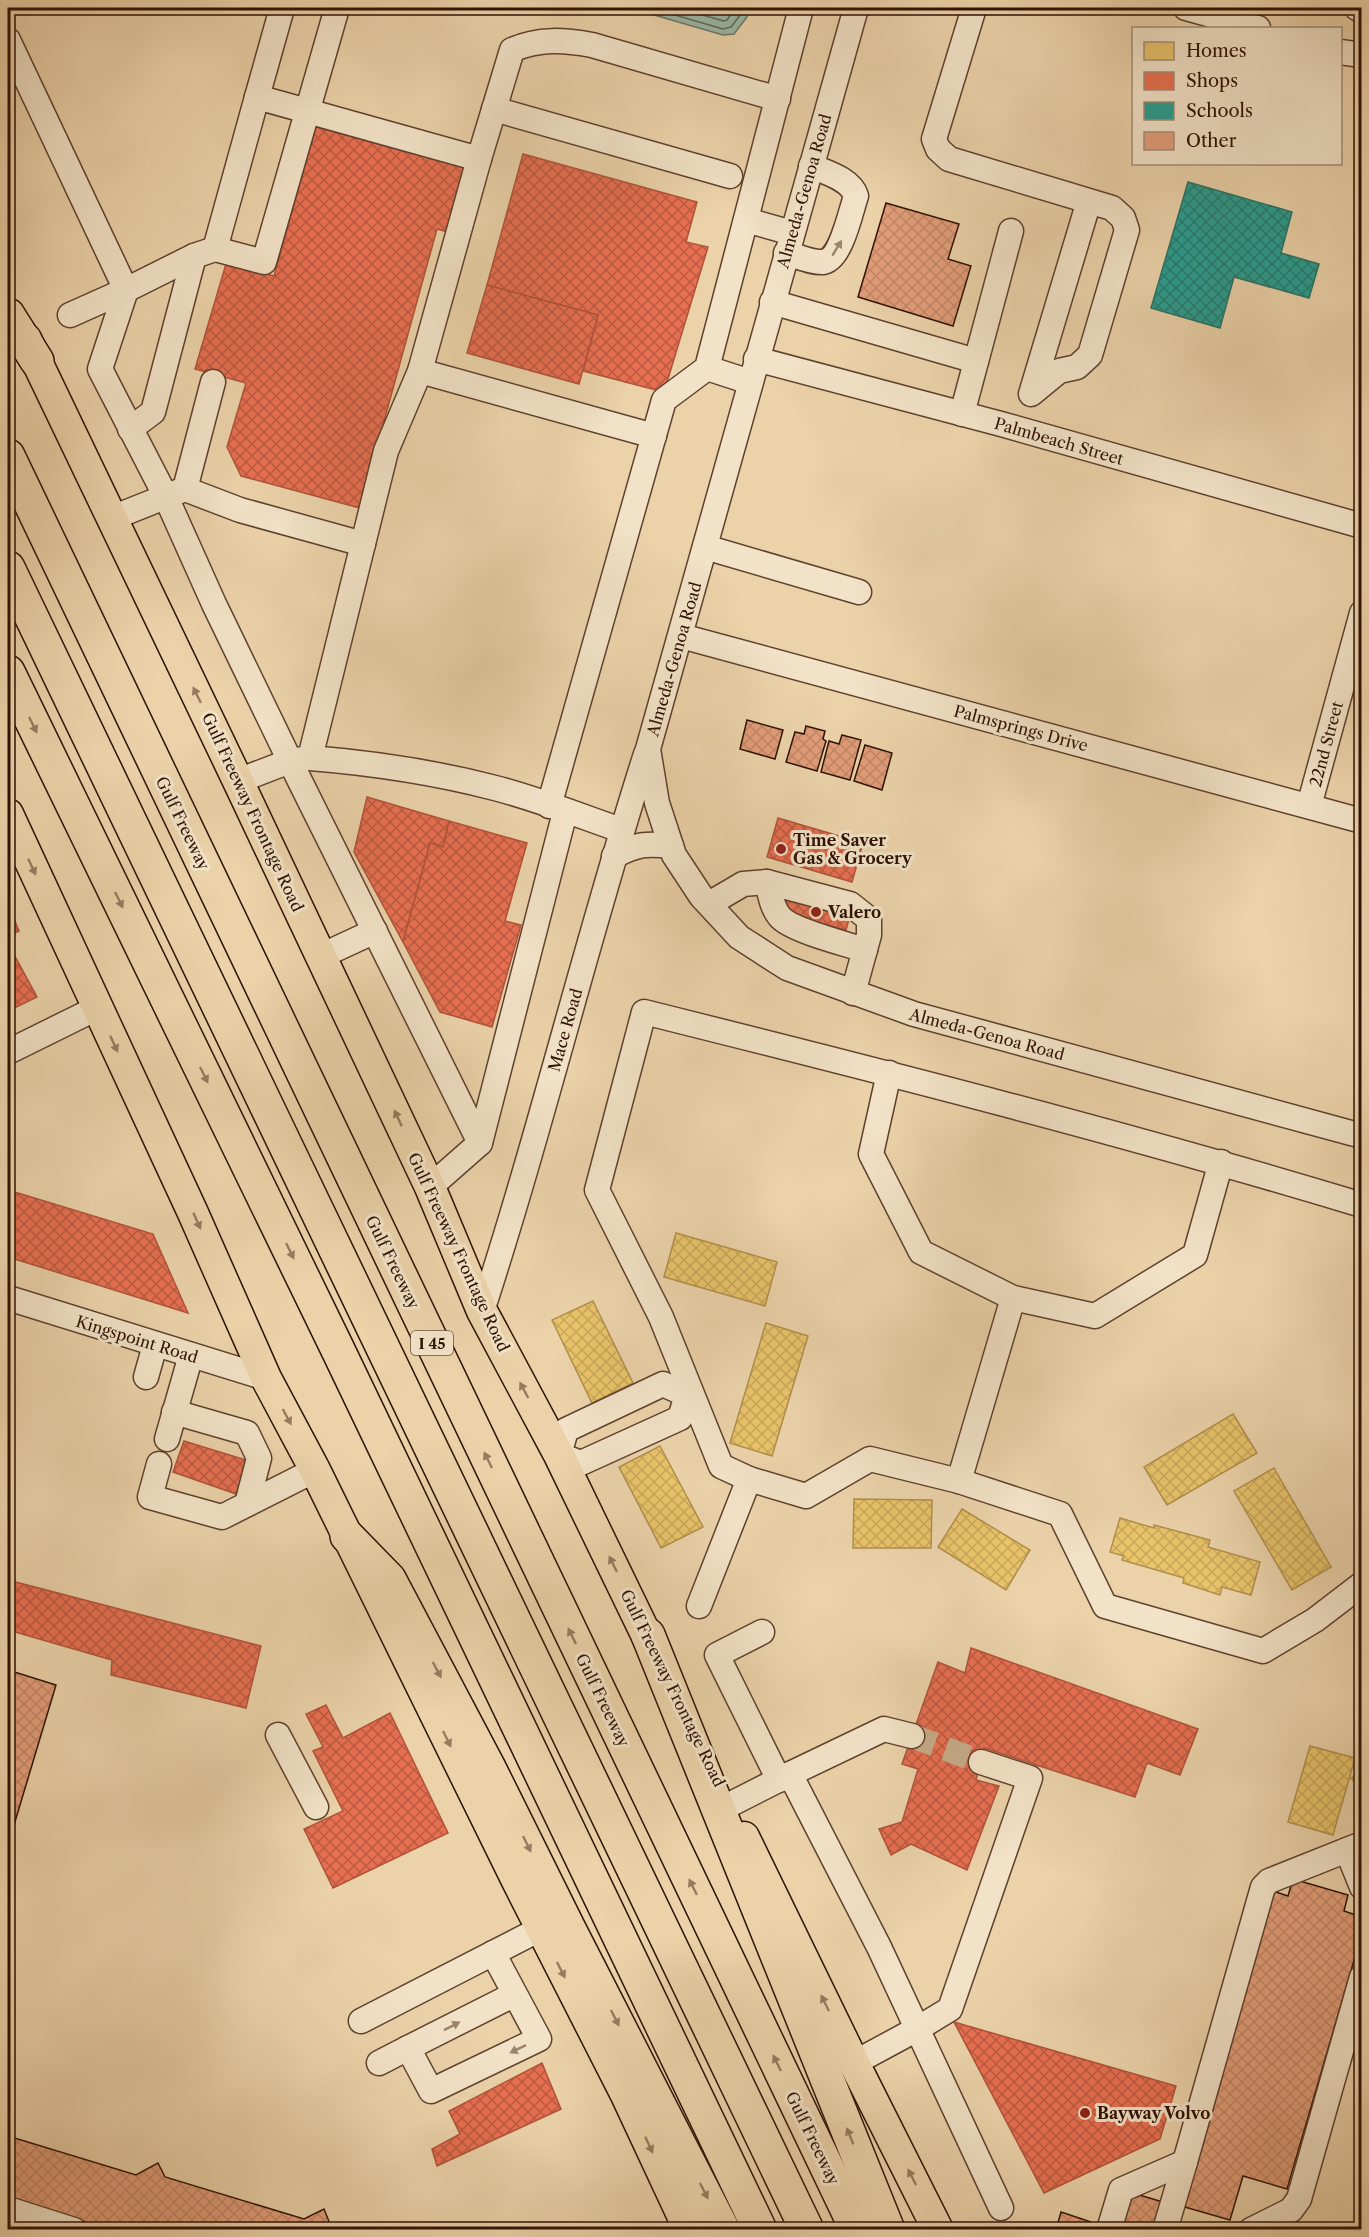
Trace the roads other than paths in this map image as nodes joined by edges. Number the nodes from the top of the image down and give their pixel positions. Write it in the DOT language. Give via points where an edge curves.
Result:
graph roads {
  1 [pos="282,8"];
  2 [pos="337,8"];
  3 [pos="801,8"];
  4 [pos="856,8"];
  5 [pos="974,8"];
  6 [pos="1186,8"];
  7 [pos="1357,8"];
  8 [pos="1362,11"];
  9 [pos="1254,27"];
  10 [pos="8,40"];
  11 [pos="1342,52"];
  12 [pos="1362,55"];
  13 [pos="257,97"];
  14 [pos="778,99"];
  15 [pos="494,110"];
  16 [pos="307,111"];
  17 [pos="479,159"];
  18 [pos="811,166"];
  19 [pos="730,176"];
  20 [pos="1089,201"];
  21 [pos="746,220"];
  22 [pos="1011,231"];
  23 [pos="789,243"];
  24 [pos="204,253"];
  25 [pos="126,290"];
  26 [pos="8,301"];
  27 [pos="772,302"];
  28 [pos="8,315"];
  29 [pos="70,315"];
  30 [pos="756,358"];
  31 [pos="37,361"];
  32 [pos="976,361"];
  33 [pos="707,368"];
  34 [pos="420,371"];
  35 [pos="213,382"];
  36 [pos="750,382"];
  37 [pos="1031,394"];
  38 [pos="962,414"];
  39 [pos="130,429"];
  40 [pos="1018,429"];
  41 [pos="654,436"];
  42 [pos="8,456"];
  43 [pos="175,493"];
  44 [pos="112,518"];
  45 [pos="1362,526"];
  46 [pos="363,544"];
  47 [pos="705,547"];
  48 [pos="8,568"];
  49 [pos="859,592"];
  50 [pos="1362,613"];
  51 [pos="681,636"];
  52 [pos="8,672"];
  53 [pos="648,749"];
  54 [pos="300,760"];
  55 [pos="238,781"];
  56 [pos="1309,806"];
  57 [pos="557,809"];
  58 [pos="8,814"];
  59 [pos="1362,821"];
  60 [pos="621,830"];
  61 [pos="671,846"];
  62 [pos="614,856"];
  63 [pos="767,882"];
  64 [pos="709,904"];
  65 [pos="375,931"];
  66 [pos="865,950"];
  67 [pos="321,956"];
  68 [pos="853,993"];
  69 [pos="97,1008"];
  70 [pos="8,1052"];
  71 [pos="889,1073"];
  72 [pos="1362,1137"];
  73 [pos="480,1143"];
  74 [pos="1221,1162"];
  75 [pos="430,1187"];
  76 [pos="1362,1205"];
  77 [pos="8,1298"];
  78 [pos="1013,1298"];
  79 [pos="482,1311"];
  80 [pos="155,1345"];
  81 [pos="191,1355"];
  82 [pos="146,1377"];
  83 [pos="266,1378"];
  84 [pos="689,1394"];
  85 [pos="174,1412"];
  86 [pos="166,1439"];
  87 [pos="559,1455"];
  88 [pos="159,1464"];
  89 [pos="315,1470"];
  90 [pos="749,1479"];
  91 [pos="960,1481"];
  92 [pos="247,1504"];
  93 [pos="347,1536"];
  94 [pos="1362,1584"];
  95 [pos="699,1606"];
  96 [pos="762,1632"];
  97 [pos="648,1635"];
  98 [pos="278,1735"];
  99 [pos="912,1736"];
  100 [pos="981,1762"];
  101 [pos="785,1777"];
  102 [pos="729,1805"];
  103 [pos="316,1807"];
  104 [pos="1354,1847"];
  105 [pos="1362,1887"];
  106 [pos="540,1929"];
  107 [pos="493,1953"];
  108 [pos="1362,1977"];
  109 [pos="515,1994"];
  110 [pos="362,2021"];
  111 [pos="917,2029"];
  112 [pos="408,2048"];
  113 [pos="379,2063"];
  114 [pos="854,2063"];
  115 [pos="1185,2162"];
  116 [pos="1001,2208"];
  117 [pos="8,2209"];
  118 [pos="74,2229"];
  119 [pos="689,2229"];
  120 [pos="723,2229"];
  121 [pos="760,2229"];
  122 [pos="807,2229"];
  123 [pos="857,2229"];
  124 [pos="888,2229"];
  125 [pos="938,2229"];
  126 [pos="1109,2229"];
  127 [pos="1165,2229"];
  128 [pos="1251,2229"];
  1 -- 13 [label="street"];
  2 -- 16 [label="street"];
  3 -- 14 [label="street"];
  4 -- 18 [label="street, Almeda-Genoa Road"];
  5 -- 20 [label="street" via="934,139 938,149 949,159"];
  6 -- 9 [label="street"];
  7 -- 8 [label="street"];
  10 -- 25 [label="street"];
  11 -- 12 [label="street"];
  13 -- 16 [label="street"];
  13 -- 24 [label="street"];
  14 -- 15 [label="street" via="564,40 542,41 512,50"];
  14 -- 21 [label="street"];
  15 -- 17 [label="street"];
  15 -- 19 [label="street"];
  16 -- 17 [label="street"];
  16 -- 24 [label="street" via="264,262"];
  17 -- 34 [label="street"];
  18 -- 23 [label="street, Almeda-Genoa Road"];
  23 -- 18 [label="street, one-way" via="822,262 828,261 841,242 856,196 848,184"];
  20 -- 37 [label="street"];
  20 -- 37 [label="street" via="1113,208 1123,218 1127,230 1090,355 1077,367 1059,371"];
  21 -- 23 [label="street"];
  21 -- 33 [label="street"];
  22 -- 32 [label="street"];
  23 -- 27 [label="street, Almeda-Genoa Road"];
  24 -- 25 [label="street"];
  24 -- 39 [label="street" via="153,412"];
  25 -- 29 [label="street"];
  25 -- 39 [label="street" via="100,369"];
  26 -- 31 [label="main road, Gulf Freeway Frontage Road"];
  27 -- 30 [label="street, Almeda-Genoa Road"];
  27 -- 32 [label="street"];
  28 -- 31 [label="highway"];
  30 -- 36 [label="street, Almeda-Genoa Road"];
  30 -- 38 [label="street, Palmbeach Street"];
  31 -- 44 [label="main road, Gulf Freeway Frontage Road"];
  32 -- 38 [label="street"];
  33 -- 36 [label="street"];
  33 -- 41 [label="street" via="664,400"];
  34 -- 41 [label="street"];
  34 -- 46 [label="street" via="386,451"];
  35 -- 43 [label="street"];
  36 -- 47 [label="street, Almeda-Genoa Road"];
  37 -- 40 [label="street"];
  38 -- 40 [label="street, Palmbeach Street"];
  39 -- 43 [label="street"];
  40 -- 45 [label="street, Palmbeach Street"];
  41 -- 57 [label="street"];
  123 -- 42 [label="highway, Gulf Freeway / I 45, one-way"];
  43 -- 44 [label="street"];
  43 -- 46 [label="street"];
  43 -- 54 [label="street" via="214,604"];
  55 -- 44 [label="main road, Gulf Freeway Frontage Road, one-way"];
  46 -- 54 [label="street"];
  47 -- 49 [label="street"];
  47 -- 51 [label="street, Almeda-Genoa Road"];
  48 -- 122 [label="highway, I 45"];
  50 -- 56 [label="street, 22nd Street"];
  51 -- 53 [label="street, Almeda-Genoa Road"];
  51 -- 56 [label="street, Palmsprings Drive"];
  52 -- 121 [label="highway, one-way"];
  53 -- 60 [label="street, Mace Road"];
  53 -- 61 [label="street, Almeda-Genoa Road" via="657,802"];
  54 -- 55 [label="street"];
  54 -- 57 [label="street" via="369,763 443,776"];
  54 -- 65 [label="street"];
  55 -- 67 [label="main road, Gulf Freeway Frontage Road"];
  56 -- 59 [label="street, Palmsprings Drive"];
  57 -- 60 [label="street"];
  57 -- 73 [label="street"];
  58 -- 69 [label="main road, one-way"];
  60 -- 62 [label="street, Mace Road"];
  61 -- 62 [label="street" via="635,845"];
  61 -- 64 [label="street, Almeda-Genoa Road" via="700,896"];
  62 -- 79 [label="street, Mace Road" via="516,1207"];
  63 -- 64 [label="street" via="743,884"];
  63 -- 66 [label="street" via="773,907 781,919"];
  63 -- 66 [label="street" via="850,904 869,919"];
  64 -- 68 [label="street, Almeda-Genoa Road" via="739,937 787,968"];
  65 -- 67 [label="street"];
  65 -- 73 [label="street"];
  66 -- 68 [label="street"];
  75 -- 67 [label="main road, Gulf Freeway Frontage Road, one-way"];
  68 -- 72 [label="street, Almeda-Genoa Road" via="914,1014"];
  69 -- 70 [label="street"];
  69 -- 83 [label="main road, one-way"];
  71 -- 74 [label="street"];
  71 -- 78 [label="street" via="871,1154 921,1252"];
  71 -- 84 [label="street" via="644,1012 597,1190 661,1317"];
  73 -- 75 [label="street"];
  74 -- 76 [label="street"];
  74 -- 78 [label="street" via="1195,1255 1095,1316"];
  75 -- 79 [label="main road, Gulf Freeway Frontage Road"];
  77 -- 80 [label="street, Kingspoint Road"];
  78 -- 91 [label="street"];
  87 -- 79 [label="main road, Gulf Freeway Frontage Road, one-way"];
  80 -- 81 [label="street, Kingspoint Road"];
  80 -- 82 [label="street"];
  81 -- 83 [label="street, Kingspoint Road"];
  81 -- 85 [label="street"];
  83 -- 89 [label="main road, one-way"];
  84 -- 87 [label="street" via="680,1418 581,1462"];
  84 -- 87 [label="street" via="663,1384 614,1406 566,1430"];
  84 -- 90 [label="street" via="721,1466"];
  85 -- 86 [label="street"];
  85 -- 92 [label="street" via="247,1433 259,1458"];
  97 -- 87 [label="main road, Gulf Freeway Frontage Road, one-way"];
  88 -- 92 [label="street" via="150,1497 222,1517"];
  89 -- 92 [label="street"];
  89 -- 93 [label="main road"];
  90 -- 91 [label="street" via="806,1496 870,1459"];
  90 -- 95 [label="street"];
  91 -- 94 [label="street" via="1060,1514 1105,1606 1263,1651 1315,1620"];
  93 -- 106 [label="main road, one-way"];
  93 -- 120 [label="highway, one-way" via="389,1579"];
  96 -- 101 [label="street" via="717,1655"];
  97 -- 102 [label="main road, Gulf Freeway Frontage Road"];
  124 -- 97 [label="highway, one-way"];
  98 -- 103 [label="street"];
  99 -- 101 [label="street" via="884,1729"];
  100 -- 111 [label="street" via="1030,1778 950,2009"];
  101 -- 102 [label="street"];
  101 -- 111 [label="street" via="879,1947"];
  114 -- 102 [label="main road, Gulf Freeway Frontage Road, one-way"];
  104 -- 105 [label="street"];
  104 -- 115 [label="street" via="1269,1881 1263,1887"];
  106 -- 107 [label="street"];
  106 -- 119 [label="main road, one-way" via="626,2095"];
  107 -- 109 [label="street"];
  107 -- 110 [label="street"];
  108 -- 128 [label="street" via="1299,2199 1291,2210"];
  112 -- 109 [label="street, one-way"];
  109 -- 112 [label="street, one-way" via="539,2039 430,2091"];
  111 -- 114 [label="street"];
  111 -- 116 [label="street"];
  112 -- 113 [label="street"];
  125 -- 114 [label="main road, Gulf Freeway Frontage Road, one-way"];
  115 -- 126 [label="street" via="1121,2190"];
  115 -- 127 [label="street"];
  117 -- 118 [label="street"];
}
